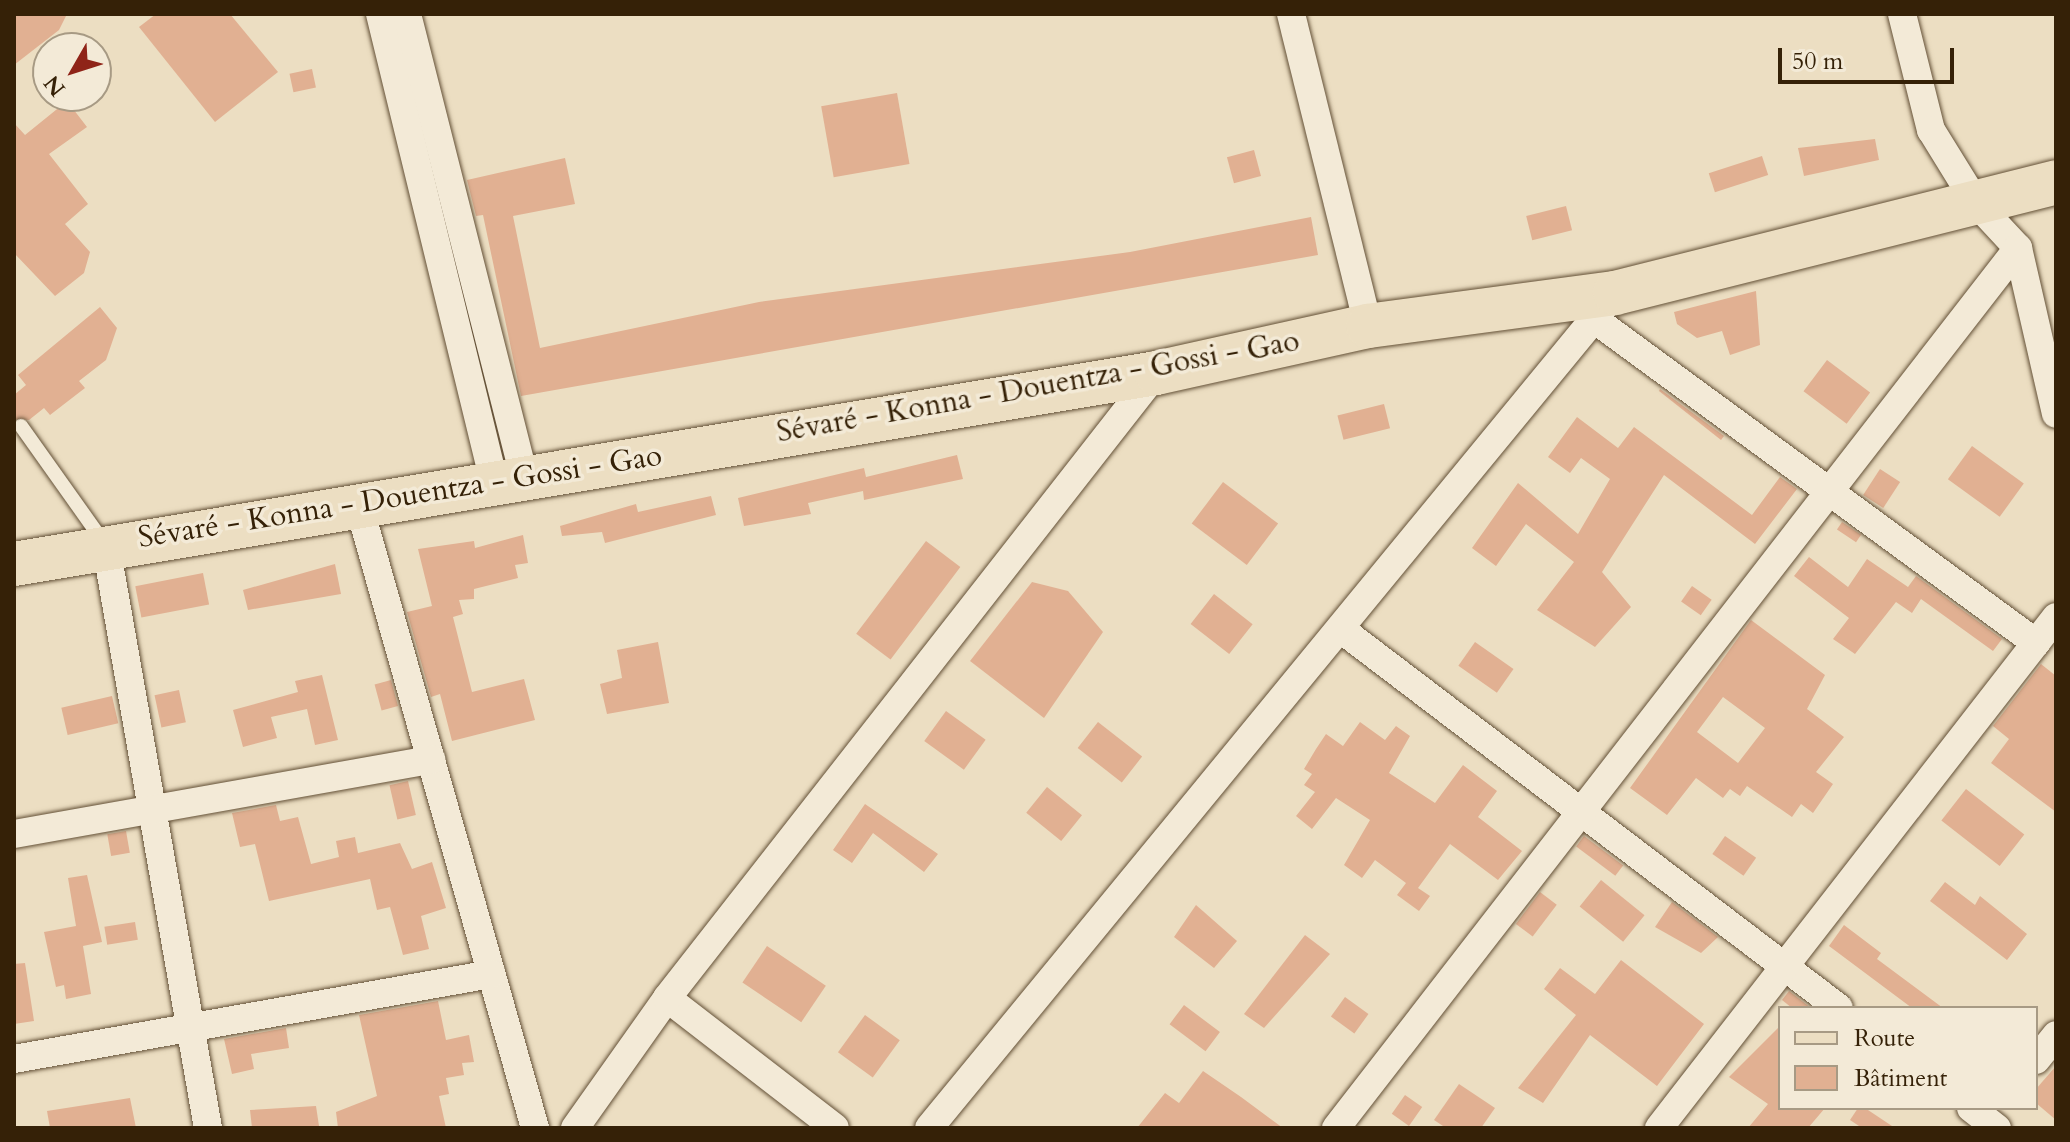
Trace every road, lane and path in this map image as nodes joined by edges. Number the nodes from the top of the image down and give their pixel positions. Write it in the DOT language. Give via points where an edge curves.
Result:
graph roads {
  1 [pos="380,14"];
  2 [pos="407,14"];
  3 [pos="1291,14"];
  4 [pos="1902,14"];
  5 [pos="2056,182"];
  6 [pos="1976,203"];
  7 [pos="2018,248"];
  8 [pos="1604,306"];
  9 [pos="1368,326"];
  10 [pos="1156,373"];
  11 [pos="2056,414"];
  12 [pos="21,426"];
  13 [pos="509,478"];
  14 [pos="1830,492"];
  15 [pos="358,502"];
  16 [pos="106,546"];
  17 [pos="14,564"];
  18 [pos="2056,617"];
  19 [pos="1342,630"];
  20 [pos="2036,643"];
  21 [pos="431,760"];
  22 [pos="152,810"];
  23 [pos="1582,812"];
  24 [pos="14,834"];
  25 [pos="1784,966"];
  26 [pos="492,974"];
  27 [pos="667,998"];
  28 [pos="1836,1006"];
  29 [pos="191,1027"];
  30 [pos="2056,1035"];
  31 [pos="2038,1058"];
  32 [pos="14,1059"];
  33 [pos="208,1128"];
  34 [pos="535,1128"];
  35 [pos="575,1128"];
  36 [pos="835,1128"];
  37 [pos="929,1128"];
  38 [pos="1336,1128"];
  39 [pos="1659,1128"];
  1 -- 13 [label="street"];
  2 -- 13 [label="street"];
  3 -- 9 [label="street"];
  4 -- 6 [label="street" via="1931,130"];
  5 -- 6 [label="main road, Sévaré - Konna - Douentza - Gossi - Gao"];
  6 -- 7 [label="street"];
  6 -- 8 [label="main road, Sévaré - Konna - Douentza - Gossi - Gao"];
  7 -- 11 [label="street"];
  7 -- 14 [label="street"];
  8 -- 9 [label="main road, Sévaré - Konna - Douentza - Gossi - Gao"];
  8 -- 14 [label="street"];
  8 -- 19 [label="street"];
  9 -- 10 [label="main road, Sévaré - Konna - Douentza - Gossi - Gao"];
  10 -- 13 [label="main road, Sévaré - Konna - Douentza - Gossi - Gao"];
  10 -- 27 [label="street"];
  12 -- 16 [label="lane"];
  13 -- 15 [label="main road, Sévaré - Konna - Douentza - Gossi - Gao"];
  14 -- 20 [label="street"];
  14 -- 23 [label="street"];
  15 -- 16 [label="main road, Sévaré - Konna - Douentza - Gossi - Gao"];
  15 -- 21 [label="street"];
  16 -- 17 [label="main road, Sévaré - Konna - Douentza - Gossi - Gao"];
  16 -- 22 [label="street"];
  18 -- 20 [label="street"];
  19 -- 23 [label="street"];
  19 -- 37 [label="street"];
  20 -- 25 [label="street"];
  21 -- 22 [label="street"];
  21 -- 26 [label="street"];
  22 -- 24 [label="street"];
  22 -- 29 [label="street"];
  23 -- 25 [label="street"];
  23 -- 38 [label="street"];
  25 -- 28 [label="street"];
  25 -- 39 [label="street"];
  26 -- 29 [label="street"];
  26 -- 34 [label="street"];
  27 -- 35 [label="street"];
  27 -- 36 [label="street"];
  29 -- 32 [label="street"];
  29 -- 33 [label="street"];
  30 -- 31 [label="street"];
}
